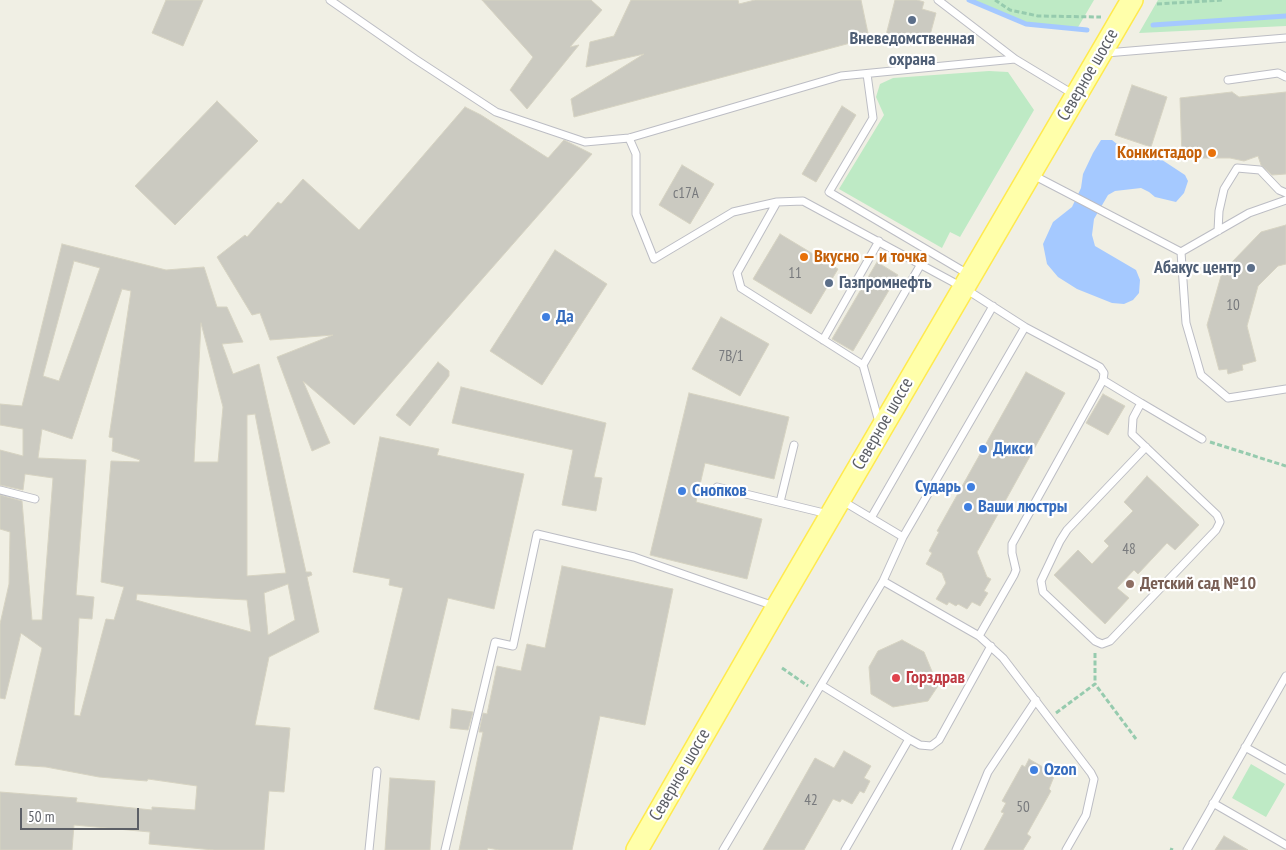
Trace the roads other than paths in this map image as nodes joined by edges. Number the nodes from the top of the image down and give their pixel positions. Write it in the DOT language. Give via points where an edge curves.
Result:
graph roads {
  1 [pos="330,0"];
  2 [pos="938,0"];
  3 [pos="1127,9"];
  4 [pos="1286,38"];
  5 [pos="1100,54"];
  6 [pos="1015,59"];
  7 [pos="867,74"];
  8 [pos="1286,77"];
  9 [pos="1228,80"];
  10 [pos="1076,95"];
  11 [pos="629,138"];
  12 [pos="1030,174"];
  13 [pos="1286,193"];
  14 [pos="1286,200"];
  15 [pos="776,202"];
  16 [pos="1218,231"];
  17 [pos="879,241"];
  18 [pos="1182,252"];
  19 [pos="921,264"];
  20 [pos="967,282"];
  21 [pos="993,306"];
  22 [pos="1025,327"];
  23 [pos="823,340"];
  24 [pos="863,365"];
  25 [pos="1104,380"];
  26 [pos="1286,389"];
  27 [pos="1141,403"];
  28 [pos="881,429"];
  29 [pos="1202,439"];
  30 [pos="794,445"];
  31 [pos="1146,447"];
  32 [pos="717,487"];
  33 [pos="0,490"];
  34 [pos="35,499"];
  35 [pos="780,502"];
  36 [pos="835,507"];
  37 [pos="871,518"];
  38 [pos="903,537"];
  39 [pos="883,581"];
  40 [pos="777,607"];
  41 [pos="979,636"];
  42 [pos="991,646"];
  43 [pos="1286,676"];
  44 [pos="821,685"];
  45 [pos="1036,700"];
  46 [pos="909,739"];
  47 [pos="1245,747"];
  48 [pos="377,770"];
  49 [pos="1286,770"];
  50 [pos="1213,803"];
  51 [pos="1286,845"];
  52 [pos="369,850"];
  53 [pos="445,850"];
  54 [pos="637,850"];
  55 [pos="723,850"];
  56 [pos="845,850"];
  57 [pos="956,850"];
  58 [pos="1066,850"];
  59 [pos="1187,850"];
  1 -- 11 [label="lane" via="496,112 585,142"];
  2 -- 6 [label="lane"];
  3 -- 5 [label="main road, Северное шоссе"];
  4 -- 5 [label="lane"];
  5 -- 10 [label="main road, Северное шоссе"];
  6 -- 7 [label="lane"];
  6 -- 10 [label="lane"];
  7 -- 11 [label="lane" via="841,76"];
  7 -- 20 [label="lane" via="873,118 829,192"];
  8 -- 9 [label="lane" via="1278,73"];
  10 -- 12 [label="main road, Северное шоссе"];
  11 -- 15 [label="lane" via="636,154 636,214 654,259 733,212"];
  12 -- 18 [label="lane"];
  12 -- 20 [label="main road, Северное шоссе"];
  13 -- 16 [label="lane" via="1260,170 1237,168 1224,189"];
  14 -- 16 [label="lane" via="1249,213"];
  15 -- 17 [label="lane" via="802,201"];
  15 -- 23 [label="lane" via="737,273 741,288"];
  16 -- 18 [label="lane"];
  17 -- 19 [label="lane"];
  17 -- 23 [label="lane"];
  18 -- 26 [label="lane" via="1186,323 1201,375 1228,398"];
  19 -- 20 [label="lane"];
  19 -- 24 [label="lane"];
  20 -- 21 [label="lane"];
  20 -- 28 [label="main road, Северное шоссе"];
  21 -- 22 [label="lane"];
  21 -- 37 [label="lane"];
  22 -- 25 [label="lane" via="1100,367"];
  22 -- 38 [label="lane"];
  23 -- 24 [label="lane"];
  24 -- 28 [label="lane"];
  25 -- 27 [label="lane"];
  25 -- 41 [label="lane" via="1012,544 1014,576"];
  27 -- 29 [label="lane"];
  27 -- 31 [label="lane" via="1133,418 1132,434"];
  28 -- 36 [label="main road, Северное шоссе"];
  30 -- 35 [label="lane"];
  31 -- 31 [label="lane" via="1217,515 1220,522 1110,641 1102,644 1095,642 1043,592 1041,581 1067,530"];
  32 -- 35 [label="lane"];
  33 -- 34 [label="lane"];
  35 -- 36 [label="lane"];
  36 -- 37 [label="lane"];
  36 -- 40 [label="main road, Северное шоссе"];
  37 -- 38 [label="lane"];
  38 -- 39 [label="lane"];
  39 -- 41 [label="lane"];
  39 -- 44 [label="lane"];
  40 -- 53 [label="lane" via="634,557 537,534 513,646 495,642"];
  40 -- 54 [label="main road, Северное шоссе"];
  41 -- 42 [label="lane"];
  42 -- 45 [label="lane"];
  42 -- 46 [label="lane" via="939,740 930,746"];
  43 -- 47 [label="lane"];
  44 -- 46 [label="lane"];
  44 -- 55 [label="lane"];
  45 -- 57 [label="lane" via="988,772"];
  45 -- 58 [label="lane" via="1094,779 1086,815"];
  46 -- 56 [label="lane"];
  47 -- 49 [label="lane"];
  47 -- 50 [label="lane"];
  48 -- 52 [label="lane"];
  50 -- 51 [label="lane"];
  50 -- 59 [label="lane"];
}
